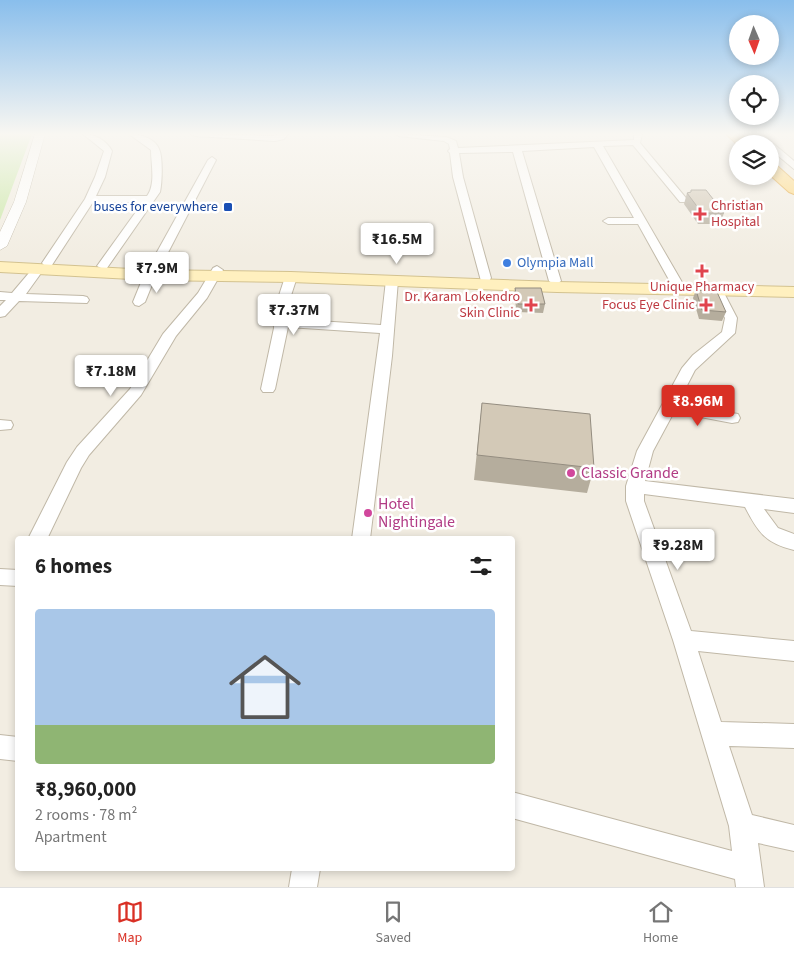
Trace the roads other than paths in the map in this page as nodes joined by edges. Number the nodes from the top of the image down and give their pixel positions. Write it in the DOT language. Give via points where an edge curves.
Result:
graph roads {
  1 [pos="28,175"];
  2 [pos="100,175"];
  3 [pos="157,175"];
  4 [pos="204,175"];
  5 [pos="458,175"];
  6 [pos="525,175"];
  7 [pos="615,175"];
  8 [pos="665,175"];
  9 [pos="779,175"];
  10 [pos="794,189"];
  11 [pos="90,199"];
  12 [pos="151,199"];
  13 [pos="683,200"];
  14 [pos="608,221"];
  15 [pos="642,221"];
  16 [pos="0,246"];
  17 [pos="0,261"];
  18 [pos="103,266"];
  19 [pos="0,267"];
  20 [pos="152,272"];
  21 [pos="215,273"];
  22 [pos="291,277"];
  23 [pos="485,278"];
  24 [pos="31,279"];
  25 [pos="428,279"];
  26 [pos="392,280"];
  27 [pos="555,281"];
  28 [pos="677,284"];
  29 [pos="794,285"];
  30 [pos="717,291"];
  31 [pos="794,292"];
  32 [pos="0,296"];
  33 [pos="83,300"];
  34 [pos="139,302"];
  35 [pos="0,313"];
  36 [pos="280,323"];
  37 [pos="388,328"];
  38 [pos="268,389"];
  39 [pos="670,406"];
  40 [pos="732,418"];
  41 [pos="635,486"];
  42 [pos="751,501"];
  43 [pos="794,506"];
  44 [pos="38,536"];
  45 [pos="361,536"];
  46 [pos="794,542"];
  47 [pos="0,577"];
  48 [pos="15,578"];
  49 [pos="684,640"];
  50 [pos="794,651"];
  51 [pos="712,734"];
  52 [pos="794,736"];
  53 [pos="0,747"];
  54 [pos="15,749"];
  55 [pos="515,806"];
  56 [pos="742,826"];
  57 [pos="794,838"];
  58 [pos="306,871"];
  59 [pos="749,878"];
  60 [pos="303,887"];
  1 -- 16 [label="street"];
  2 -- 11 [label="street"];
  3 -- 12 [label="street"];
  4 -- 20 [label="street"];
  5 -- 23 [label="street"];
  6 -- 27 [label="street"];
  7 -- 15 [label="street"];
  8 -- 13 [label="street"];
  9 -- 10 [label="highway"];
  11 -- 12 [label="street"];
  11 -- 24 [label="street"];
  12 -- 18 [label="street"];
  14 -- 15 [label="street"];
  15 -- 28 [label="street"];
  17 -- 24 [label="main road"];
  18 -- 20 [label="main road"];
  18 -- 24 [label="main road"];
  19 -- 24 [label="main road"];
  20 -- 21 [label="main road"];
  20 -- 24 [label="main road"];
  20 -- 34 [label="street"];
  21 -- 22 [label="main road"];
  21 -- 25 [label="main road"];
  21 -- 44 [label="street" via="203,295 170,334 136,392 82,451"];
  22 -- 26 [label="main road"];
  22 -- 36 [label="street" via="279,314"];
  23 -- 25 [label="main road"];
  23 -- 27 [label="main road"];
  24 -- 32 [label="street"];
  24 -- 33 [label="street"];
  24 -- 35 [label="street"];
  25 -- 26 [label="main road"];
  25 -- 30 [label="main road"];
  26 -- 37 [label="street"];
  27 -- 28 [label="main road"];
  28 -- 29 [label="main road"];
  30 -- 31 [label="main road"];
  30 -- 39 [label="street" via="731,318 728,333 689,368"];
  36 -- 37 [label="street"];
  36 -- 38 [label="street"];
  37 -- 45 [label="street"];
  39 -- 40 [label="street"];
  39 -- 41 [label="street" via="646,451"];
  41 -- 42 [label="street"];
  41 -- 49 [label="street" via="639,516"];
  42 -- 43 [label="street"];
  42 -- 46 [label="street" via="774,536"];
  47 -- 48 [label="street"];
  49 -- 50 [label="street"];
  49 -- 51 [label="street"];
  51 -- 52 [label="street"];
  51 -- 56 [label="street"];
  53 -- 54 [label="street"];
  55 -- 59 [label="street"];
  56 -- 57 [label="street"];
  56 -- 59 [label="street"];
  58 -- 60 [label="street"];
}
